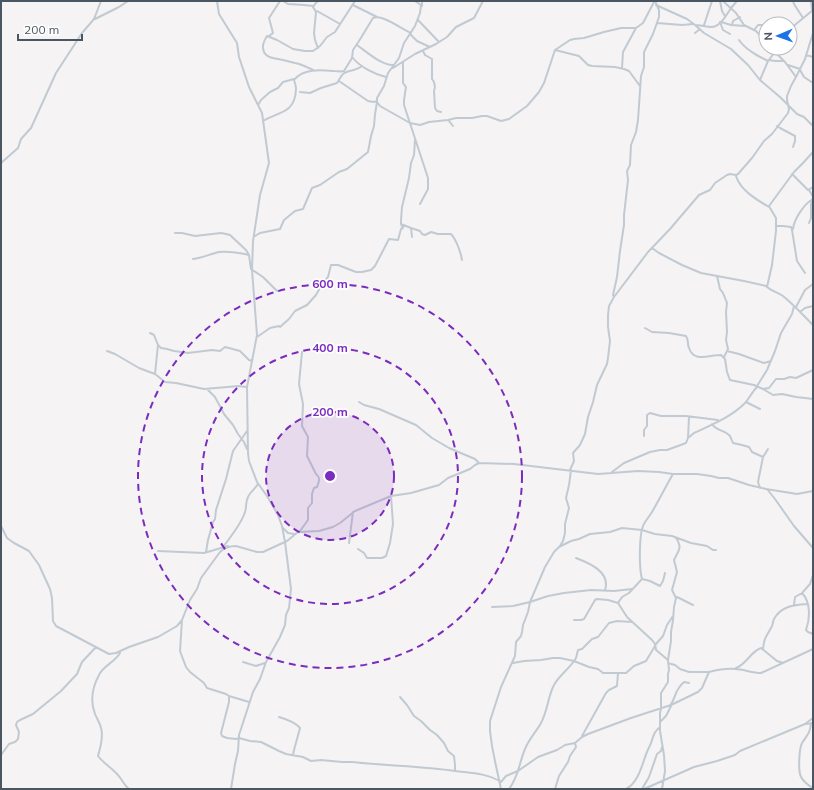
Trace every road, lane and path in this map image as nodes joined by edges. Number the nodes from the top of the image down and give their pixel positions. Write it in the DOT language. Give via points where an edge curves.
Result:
graph roads {
  1 [pos="101,1"];
  2 [pos="128,1"];
  3 [pos="217,1"];
  4 [pos="280,1"];
  5 [pos="283,1"];
  6 [pos="318,1"];
  7 [pos="355,1"];
  8 [pos="415,1"];
  9 [pos="422,1"];
  10 [pos="483,1"];
  11 [pos="655,1"];
  12 [pos="712,1"];
  13 [pos="722,1"];
  14 [pos="737,1"];
  15 [pos="793,1"];
  16 [pos="811,1"];
  17 [pos="352,5"];
  18 [pos="656,5"];
  19 [pos="313,6"];
  20 [pos="731,8"];
  21 [pos="421,9"];
  22 [pos="813,10"];
  23 [pos="316,11"];
  24 [pos="725,16"];
  25 [pos="376,17"];
  26 [pos="740,17"];
  27 [pos="803,18"];
  28 [pos="94,19"];
  29 [pos="418,20"];
  30 [pos="720,22"];
  31 [pos="798,23"];
  32 [pos="340,24"];
  33 [pos="657,24"];
  34 [pos="694,24"];
  35 [pos="732,25"];
  36 [pos="758,25"];
  37 [pos="704,26"];
  38 [pos="746,26"];
  39 [pos="636,28"];
  40 [pos="700,29"];
  41 [pos="754,30"];
  42 [pos="695,33"];
  43 [pos="758,33"];
  44 [pos="813,33"];
  45 [pos="410,34"];
  46 [pos="730,34"];
  47 [pos="269,36"];
  48 [pos="739,40"];
  49 [pos="439,42"];
  50 [pos="357,44"];
  51 [pos="430,47"];
  52 [pos="318,48"];
  53 [pos="555,50"];
  54 [pos="423,51"];
  55 [pos="806,55"];
  56 [pos="772,56"];
  57 [pos="778,56"];
  58 [pos="352,57"];
  59 [pos="813,57"];
  60 [pos="769,60"];
  61 [pos="784,61"];
  62 [pos="403,62"];
  63 [pos="394,65"];
  64 [pos="788,65"];
  65 [pos="362,66"];
  66 [pos="391,68"];
  67 [pos="622,68"];
  68 [pos="800,69"];
  69 [pos="314,70"];
  70 [pos="793,72"];
  71 [pos="797,76"];
  72 [pos="803,76"];
  73 [pos="386,77"];
  74 [pos="295,78"];
  75 [pos="760,80"];
  76 [pos="339,81"];
  77 [pos="792,83"];
  78 [pos="813,84"];
  79 [pos="640,86"];
  80 [pos="300,92"];
  81 [pos="377,102"];
  82 [pos="258,105"];
  83 [pos="788,105"];
  84 [pos="442,112"];
  85 [pos="448,120"];
  86 [pos="264,121"];
  87 [pos="410,123"];
  88 [pos="453,126"];
  89 [pos="777,126"];
  90 [pos="813,126"];
  91 [pos="415,139"];
  92 [pos="793,147"];
  93 [pos="813,152"];
  94 [pos="1,163"];
  95 [pos="792,174"];
  96 [pos="736,175"];
  97 [pos="813,186"];
  98 [pos="809,190"];
  99 [pos="812,194"];
  100 [pos="812,199"];
  101 [pos="420,204"];
  102 [pos="769,207"];
  103 [pos="809,223"];
  104 [pos="401,224"];
  105 [pos="776,226"];
  106 [pos="411,228"];
  107 [pos="792,230"];
  108 [pos="175,233"];
  109 [pos="254,237"];
  110 [pos="412,237"];
  111 [pos="652,248"];
  112 [pos="248,255"];
  113 [pos="193,259"];
  114 [pos="462,260"];
  115 [pos="252,270"];
  116 [pos="805,273"];
  117 [pos="717,276"];
  118 [pos="813,284"];
  119 [pos="767,287"];
  120 [pos="278,291"];
  121 [pos="614,297"];
  122 [pos="795,306"];
  123 [pos="813,306"];
  124 [pos="800,312"];
  125 [pos="813,325"];
  126 [pos="645,328"];
  127 [pos="150,333"];
  128 [pos="256,338"];
  129 [pos="158,346"];
  130 [pos="162,348"];
  131 [pos="106,351"];
  132 [pos="727,351"];
  133 [pos="302,352"];
  134 [pos="157,354"];
  135 [pos="724,357"];
  136 [pos="252,361"];
  137 [pos="771,361"];
  138 [pos="813,370"];
  139 [pos="155,374"];
  140 [pos="247,386"];
  141 [pos="757,386"];
  142 [pos="207,389"];
  143 [pos="763,389"];
  144 [pos="813,399"];
  145 [pos="360,402"];
  146 [pos="746,402"];
  147 [pos="760,409"];
  148 [pos="688,417"];
  149 [pos="719,420"];
  150 [pos="712,424"];
  151 [pos="248,430"];
  152 [pos="644,436"];
  153 [pos="688,438"];
  154 [pos="241,439"];
  155 [pos="768,449"];
  156 [pos="248,450"];
  157 [pos="763,457"];
  158 [pos="479,463"];
  159 [pos="571,470"];
  160 [pos="611,473"];
  161 [pos="673,474"];
  162 [pos="258,484"];
  163 [pos="760,488"];
  164 [pos="766,489"];
  165 [pos="813,491"];
  166 [pos="391,496"];
  167 [pos="353,512"];
  168 [pos="1,526"];
  169 [pos="282,526"];
  170 [pos="642,530"];
  171 [pos="300,532"];
  172 [pos="296,534"];
  173 [pos="676,537"];
  174 [pos="285,542"];
  175 [pos="349,543"];
  176 [pos="231,546"];
  177 [pos="223,547"];
  178 [pos="559,547"];
  179 [pos="813,548"];
  180 [pos="358,549"];
  181 [pos="716,550"];
  182 [pos="158,551"];
  183 [pos="206,552"];
  184 [pos="576,558"];
  185 [pos="665,574"];
  186 [pos="813,575"];
  187 [pos="642,579"];
  188 [pos="632,589"];
  189 [pos="605,591"];
  190 [pos="802,593"];
  191 [pos="676,596"];
  192 [pos="530,602"];
  193 [pos="618,603"];
  194 [pos="808,604"];
  195 [pos="693,605"];
  196 [pos="794,605"];
  197 [pos="492,607"];
  198 [pos="673,616"];
  199 [pos="182,620"];
  200 [pos="574,620"];
  201 [pos="632,622"];
  202 [pos="813,634"];
  203 [pos="655,646"];
  204 [pos="96,647"];
  205 [pos="763,649"];
  206 [pos="813,649"];
  207 [pos="120,651"];
  208 [pos="574,661"];
  209 [pos="243,662"];
  210 [pos="266,662"];
  211 [pos="668,662"];
  212 [pos="783,663"];
  213 [pos="512,664"];
  214 [pos="735,669"];
  215 [pos="709,672"];
  216 [pos="618,673"];
  217 [pos="690,683"];
  218 [pos="229,696"];
  219 [pos="400,697"];
  220 [pos="249,702"];
  221 [pos="671,705"];
  222 [pos="661,709"];
  223 [pos="656,710"];
  224 [pos="660,714"];
  225 [pos="279,717"];
  226 [pos="813,718"];
  227 [pos="660,723"];
  228 [pos="812,723"];
  229 [pos="805,724"];
  230 [pos="660,727"];
  231 [pos="582,737"];
  232 [pos="239,738"];
  233 [pos="576,743"];
  234 [pos="662,747"];
  235 [pos="1,755"];
  236 [pos="293,755"];
  237 [pos="455,771"];
  238 [pos="518,772"];
  239 [pos="500,782"];
  240 [pos="663,782"];
  241 [pos="813,788"];
  242 [pos="129,789"];
  243 [pos="231,789"];
  244 [pos="502,789"];
  245 [pos="509,789"];
  246 [pos="555,789"];
  247 [pos="626,789"];
  248 [pos="643,789"];
  249 [pos="662,789"];
  1 -- 28 [label="street"];
  2 -- 28 [label="street"];
  3 -- 82 [label="street" via="219,14 237,43 244,73"];
  4 -- 47 [label="street" via="269,18 273,32"];
  5 -- 19 [label="street" via="288,4"];
  6 -- 19 [label="street"];
  7 -- 17 [label="street"];
  8 -- 21 [label="street" via="421,5"];
  9 -- 21 [label="street"];
  10 -- 49 [label="street" via="474,18 456,27"];
  11 -- 18 [label="street"];
  11 -- 39 [label="street" via="645,21"];
  12 -- 37 [label="street"];
  13 -- 20 [label="street"];
  13 -- 24 [label="street"];
  14 -- 20 [label="street"];
  15 -- 27 [label="street"];
  16 -- 22 [label="street"];
  17 -- 25 [label="street"];
  17 -- 32 [label="street"];
  18 -- 33 [label="street" via="659,12"];
  18 -- 34 [label="street"];
  19 -- 23 [label="street"];
  20 -- 24 [label="street"];
  20 -- 26 [label="street"];
  21 -- 29 [label="street"];
  22 -- 27 [label="street"];
  23 -- 32 [label="street"];
  23 -- 52 [label="street" via="314,34"];
  24 -- 30 [label="street"];
  25 -- 45 [label="street"];
  25 -- 50 [label="street" via="371,20"];
  26 -- 35 [label="street" via="733,21"];
  26 -- 38 [label="street"];
  27 -- 31 [label="street"];
  28 -- 94 [label="street" via="56,73 32,126 18,148"];
  29 -- 45 [label="street"];
  29 -- 49 [label="street"];
  30 -- 35 [label="street"];
  30 -- 37 [label="street" via="712,27"];
  30 -- 46 [label="street" via="723,30"];
  32 -- 52 [label="street"];
  33 -- 34 [label="street"];
  33 -- 79 [label="street" via="644,52 645,64"];
  34 -- 37 [label="street"];
  34 -- 40 [label="street"];
  35 -- 38 [label="street"];
  36 -- 41 [label="street"];
  38 -- 41 [label="street"];
  39 -- 53 [label="street" via="621,28 574,39"];
  39 -- 67 [label="street" via="623,52"];
  40 -- 42 [label="street"];
  40 -- 75 [label="street" via="731,49"];
  41 -- 43 [label="street"];
  44 -- 55 [label="street"];
  45 -- 51 [label="street" via="417,41"];
  45 -- 63 [label="street"];
  47 -- 52 [label="street" via="296,50 311,52"];
  47 -- 69 [label="street" via="266,37 263,46 267,56"];
  48 -- 60 [label="street" via="758,56"];
  49 -- 51 [label="street"];
  50 -- 58 [label="street" via="352,50"];
  50 -- 63 [label="street" via="382,62"];
  51 -- 54 [label="street"];
  53 -- 67 [label="street" via="578,56 592,66"];
  53 -- 85 [label="street" via="544,83 530,102 515,116 501,122 487,116"];
  54 -- 62 [label="street"];
  54 -- 84 [label="street" via="432,59 435,108"];
  55 -- 59 [label="street"];
  55 -- 68 [label="street"];
  56 -- 60 [label="street"];
  57 -- 61 [label="street"];
  58 -- 65 [label="street"];
  58 -- 69 [label="street" via="343,72"];
  60 -- 61 [label="street"];
  60 -- 75 [label="street"];
  61 -- 64 [label="street"];
  62 -- 66 [label="street"];
  62 -- 87 [label="street" via="403,83 406,87 404,102"];
  63 -- 66 [label="street"];
  64 -- 68 [label="street"];
  64 -- 70 [label="street"];
  65 -- 73 [label="street"];
  65 -- 76 [label="street" via="342,75"];
  66 -- 73 [label="street"];
  67 -- 79 [label="street" via="629,71"];
  68 -- 71 [label="street"];
  68 -- 72 [label="street"];
  69 -- 74 [label="street"];
  70 -- 71 [label="street"];
  70 -- 77 [label="street"];
  71 -- 72 [label="street"];
  71 -- 77 [label="street"];
  72 -- 78 [label="street"];
  73 -- 81 [label="street"];
  74 -- 82 [label="street" via="283,82"];
  74 -- 86 [label="street" via="296,88 292,104 286,110"];
  75 -- 83 [label="street"];
  76 -- 80 [label="street" via="310,93"];
  76 -- 81 [label="street" via="368,101"];
  77 -- 83 [label="street" via="787,96"];
  79 -- 121 [label="street" via="638,120 627,171 624,225"];
  81 -- 87 [label="street" via="384,109"];
  81 -- 109 [label="street" via="374,128 367,153 347,169 312,188 303,209 295,210 284,220 280,229 260,233"];
  82 -- 86 [label="street"];
  83 -- 89 [label="street" via="788,114"];
  83 -- 90 [label="street"];
  85 -- 87 [label="street" via="420,125"];
  85 -- 88 [label="street"];
  86 -- 109 [label="street" via="269,163 260,195"];
  87 -- 91 [label="street"];
  89 -- 92 [label="street" via="796,136"];
  89 -- 96 [label="street"];
  91 -- 101 [label="street" via="428,180 428,189"];
  91 -- 104 [label="street"];
  93 -- 95 [label="street"];
  95 -- 98 [label="street"];
  95 -- 102 [label="street"];
  96 -- 102 [label="street" via="740,184 754,198"];
  96 -- 111 [label="street" via="727,175 710,190 699,195"];
  97 -- 98 [label="street"];
  98 -- 99 [label="street"];
  99 -- 100 [label="street"];
  100 -- 103 [label="street"];
  100 -- 107 [label="street" via="801,211"];
  102 -- 105 [label="street" via="776,216"];
  104 -- 106 [label="street"];
  104 -- 128 [label="street" via="403,228 398,240 389,239 371,270 356,272 331,265 328,277 307,305 295,311 279,327 270,328"];
  105 -- 107 [label="street" via="788,226"];
  105 -- 119 [label="street"];
  106 -- 110 [label="street"];
  106 -- 114 [label="street" via="424,235 431,232 451,234"];
  107 -- 116 [label="street" via="797,261"];
  108 -- 112 [label="street" via="195,236 226,234 236,240"];
  109 -- 115 [label="street"];
  111 -- 117 [label="street" via="689,268"];
  111 -- 121 [label="street"];
  112 -- 113 [label="street" via="220,252"];
  112 -- 115 [label="street"];
  115 -- 120 [label="street"];
  115 -- 128 [label="street"];
  117 -- 119 [label="street"];
  117 -- 132 [label="street" via="727,302"];
  118 -- 122 [label="street"];
  119 -- 122 [label="street"];
  121 -- 159 [label="street" via="608,315 610,341 607,364 597,385 585,434 575,450"];
  122 -- 124 [label="street"];
  122 -- 137 [label="street" via="781,333"];
  123 -- 124 [label="street"];
  124 -- 125 [label="street"];
  126 -- 135 [label="street" via="652,332 686,336 689,348 696,356 719,354"];
  127 -- 129 [label="street" via="154,334"];
  128 -- 136 [label="street"];
  129 -- 130 [label="street"];
  129 -- 134 [label="street"];
  130 -- 134 [label="street"];
  130 -- 136 [label="street" via="188,353 220,351 224,347 240,350"];
  131 -- 139 [label="street"];
  132 -- 135 [label="street"];
  132 -- 137 [label="street" via="764,363"];
  133 -- 171 [label="street" via="299,384 304,414 302,426 308,437 306,456 319,478 312,494 312,503 308,508 308,520"];
  134 -- 139 [label="street"];
  135 -- 141 [label="street" via="726,372 730,379"];
  136 -- 140 [label="street"];
  137 -- 141 [label="street"];
  138 -- 143 [label="street" via="796,378 776,379 770,387"];
  139 -- 142 [label="street" via="165,382"];
  140 -- 142 [label="street"];
  140 -- 151 [label="street"];
  141 -- 143 [label="street"];
  141 -- 146 [label="street"];
  142 -- 154 [label="street"];
  143 -- 144 [label="street" via="773,395"];
  145 -- 158 [label="street" via="416,426 445,446"];
  146 -- 147 [label="street"];
  146 -- 149 [label="street"];
  148 -- 149 [label="street"];
  148 -- 152 [label="street" via="649,413"];
  148 -- 153 [label="street"];
  149 -- 150 [label="street"];
  150 -- 153 [label="street"];
  150 -- 157 [label="street" via="714,428 728,434 733,443 749,447 752,452"];
  151 -- 154 [label="street"];
  151 -- 156 [label="street"];
  153 -- 160 [label="street" via="684,444 630,460"];
  154 -- 156 [label="street"];
  154 -- 183 [label="street" via="233,451"];
  155 -- 157 [label="street"];
  156 -- 162 [label="street" via="249,462"];
  157 -- 163 [label="street" via="758,482"];
  158 -- 159 [label="street"];
  158 -- 166 [label="street" via="439,485"];
  159 -- 160 [label="street"];
  159 -- 178 [label="street" via="566,498 569,508 563,541"];
  160 -- 161 [label="street" via="638,470"];
  161 -- 163 [label="street" via="728,478"];
  161 -- 170 [label="street" via="643,524"];
  162 -- 169 [label="street" via="275,509"];
  162 -- 177 [label="street" via="248,496 245,513"];
  163 -- 164 [label="street"];
  164 -- 165 [label="street" via="797,494"];
  164 -- 179 [label="street"];
  166 -- 167 [label="street"];
  166 -- 180 [label="street" via="393,524 386,556 367,558"];
  167 -- 171 [label="street" via="333,527"];
  167 -- 175 [label="street"];
  168 -- 204 [label="street" via="7,538 29,551 39,565 51,594 53,621 56,626"];
  169 -- 172 [label="street" via="287,532"];
  169 -- 174 [label="street"];
  170 -- 173 [label="street"];
  170 -- 178 [label="street" via="622,528 593,533"];
  170 -- 187 [label="street"];
  171 -- 172 [label="street"];
  172 -- 174 [label="street"];
  173 -- 181 [label="street"];
  173 -- 191 [label="street" via="680,547 674,561 678,572 672,590"];
  174 -- 176 [label="street" via="260,552"];
  174 -- 210 [label="street" via="290,582 289,608 280,637"];
  176 -- 177 [label="street"];
  176 -- 199 [label="street" via="220,552 201,578"];
  177 -- 183 [label="street"];
  178 -- 192 [label="street" via="550,557"];
  182 -- 183 [label="street"];
  184 -- 189 [label="street" via="598,569 605,580"];
  185 -- 187 [label="street" via="660,586"];
  186 -- 190 [label="street" via="810,584"];
  187 -- 188 [label="street"];
  188 -- 189 [label="street"];
  188 -- 193 [label="street"];
  189 -- 192 [label="street" via="564,593"];
  190 -- 194 [label="street"];
  190 -- 196 [label="street" via="795,597"];
  191 -- 195 [label="street"];
  191 -- 198 [label="street"];
  192 -- 197 [label="street"];
  192 -- 213 [label="street" via="521,636 516,642"];
  193 -- 200 [label="street" via="597,599 584,618"];
  193 -- 201 [label="street"];
  194 -- 196 [label="street"];
  194 -- 202 [label="street" via="806,630"];
  196 -- 205 [label="street" via="783,609 777,616 764,641"];
  198 -- 203 [label="street"];
  198 -- 211 [label="street"];
  199 -- 207 [label="street" via="177,626 158,637"];
  199 -- 218 [label="street" via="180,647 184,664 207,688"];
  201 -- 203 [label="street"];
  201 -- 208 [label="street" via="618,620 609,623 598,637 578,650"];
  203 -- 211 [label="street"];
  203 -- 216 [label="street" via="644,663 634,666 627,673"];
  204 -- 207 [label="street" via="108,653"];
  204 -- 235 [label="street" via="62,691 33,714 17,722 18,739 9,744"];
  205 -- 212 [label="street"];
  205 -- 214 [label="street" via="755,651 744,664"];
  206 -- 212 [label="street"];
  207 -- 242 [label="street" via="99,674 92,702 102,729 98,756 118,774"];
  208 -- 213 [label="street" via="553,658"];
  208 -- 216 [label="street" via="603,673"];
  208 -- 238 [label="street" via="553,686 542,721 525,748"];
  209 -- 210 [label="street" via="256,666"];
  210 -- 220 [label="street"];
  211 -- 215 [label="street" via="686,671"];
  211 -- 222 [label="street" via="668,682 661,693"];
  212 -- 214 [label="street" via="761,673"];
  213 -- 239 [label="street" via="501,687 490,724"];
  214 -- 215 [label="street"];
  215 -- 221 [label="street" via="700,690"];
  216 -- 231 [label="street" via="617,686 606,693"];
  217 -- 221 [label="street" via="684,682 678,688"];
  218 -- 220 [label="street"];
  218 -- 232 [label="street" via="221,735"];
  219 -- 237 [label="street" via="414,716 437,735 454,756"];
  220 -- 232 [label="street"];
  221 -- 222 [label="street"];
  221 -- 227 [label="street"];
  222 -- 223 [label="street"];
  222 -- 224 [label="street"];
  223 -- 224 [label="street"];
  223 -- 231 [label="street"];
  224 -- 227 [label="street"];
  225 -- 236 [label="street" via="300,728"];
  226 -- 229 [label="street"];
  227 -- 230 [label="street"];
  228 -- 229 [label="street"];
  228 -- 241 [label="street" via="800,748 799,763 800,776"];
  229 -- 240 [label="street" via="717,761 694,767"];
  230 -- 234 [label="street"];
  230 -- 247 [label="street" via="653,734 635,780"];
  231 -- 233 [label="street"];
  232 -- 236 [label="street" via="261,742"];
  232 -- 243 [label="street"];
  233 -- 238 [label="street" via="538,757"];
  233 -- 246 [label="street"];
  234 -- 240 [label="street" via="665,771"];
  234 -- 248 [label="street"];
  236 -- 237 [label="street" via="310,761 325,760"];
  237 -- 239 [label="street" via="491,776"];
  238 -- 239 [label="street" via="506,776"];
  238 -- 245 [label="street"];
  239 -- 244 [label="street"];
  240 -- 248 [label="street"];
  240 -- 249 [label="street"];
}
